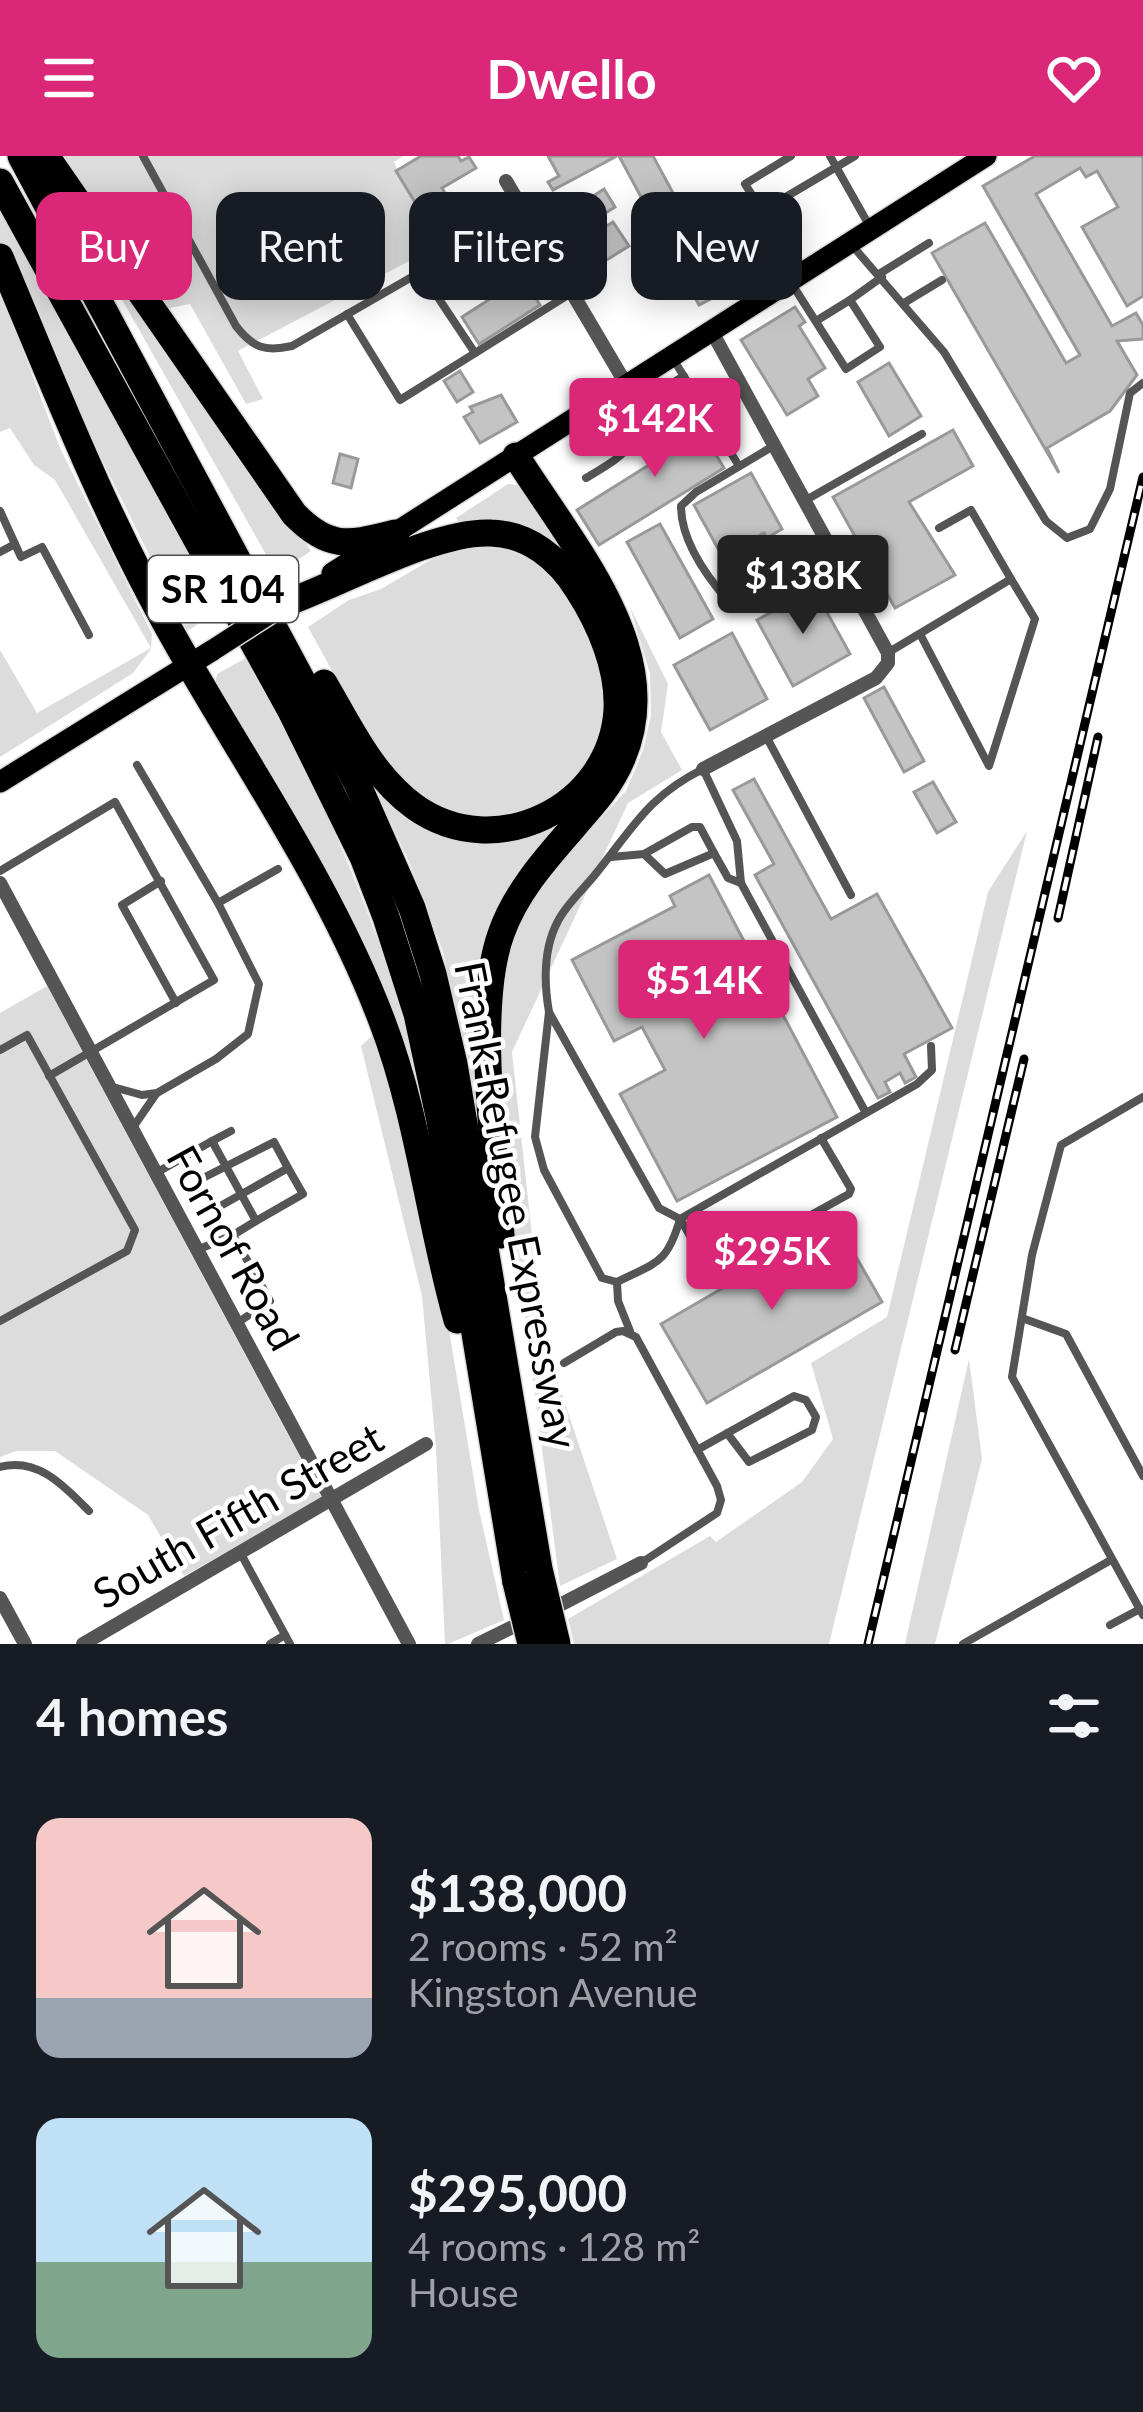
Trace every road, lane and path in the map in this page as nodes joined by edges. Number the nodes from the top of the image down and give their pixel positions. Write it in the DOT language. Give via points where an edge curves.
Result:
graph roads {
  1 [pos="21,156"];
  2 [pos="46,156"];
  3 [pos="143,156"];
  4 [pos="791,156"];
  5 [pos="830,156"];
  6 [pos="855,156"];
  7 [pos="979,158"];
  8 [pos="837,168"];
  9 [pos="506,181"];
  10 [pos="0,182"];
  11 [pos="512,192"];
  12 [pos="871,228"];
  13 [pos="849,242"];
  14 [pos="929,243"];
  15 [pos="0,257"];
  16 [pos="802,272"];
  17 [pos="881,276"];
  18 [pos="409,279"];
  19 [pos="942,280"];
  20 [pos="440,300"];
  21 [pos="560,300"];
  22 [pos="575,300"];
  23 [pos="758,300"];
  24 [pos="802,300"];
  25 [pos="850,300"];
  26 [pos="904,303"];
  27 [pos="347,314"];
  28 [pos="816,322"];
  29 [pos="711,330"];
  30 [pos="476,353"];
  31 [pos="671,355"];
  32 [pos="684,376"];
  33 [pos="1143,383"];
  34 [pos="632,394"];
  35 [pos="161,420"];
  36 [pos="922,434"];
  37 [pos="776,445"];
  38 [pos="516,456"];
  39 [pos="739,466"];
  40 [pos="586,478"];
  41 [pos="805,501"];
  42 [pos="0,512"];
  43 [pos="939,528"];
  44 [pos="396,533"];
  45 [pos="15,544"];
  46 [pos="0,552"];
  47 [pos="835,554"];
  48 [pos="1011,579"];
  49 [pos="331,581"];
  50 [pos="286,603"];
  51 [pos="920,634"];
  52 [pos="89,635"];
  53 [pos="888,653"];
  54 [pos="201,657"];
  55 [pos="766,736"];
  56 [pos="137,764"];
  57 [pos="703,769"];
  58 [pos="0,782"];
  59 [pos="714,853"];
  60 [pos="644,854"];
  61 [pos="609,857"];
  62 [pos="278,868"];
  63 [pos="0,871"];
  64 [pos="161,881"];
  65 [pos="741,883"];
  66 [pos="0,884"];
  67 [pos="851,895"];
  68 [pos="218,903"];
  69 [pos="176,1003"];
  70 [pos="549,1012"];
  71 [pos="931,1046"];
  72 [pos="0,1050"];
  73 [pos="90,1054"];
  74 [pos="49,1076"];
  75 [pos="106,1084"];
  76 [pos="157,1093"];
  77 [pos="1143,1097"];
  78 [pos="866,1113"];
  79 [pos="132,1131"];
  80 [pos="231,1131"];
  81 [pos="821,1138"];
  82 [pos="212,1142"];
  83 [pos="225,1166"];
  84 [pos="288,1168"];
  85 [pos="155,1174"];
  86 [pos="199,1180"];
  87 [pos="241,1195"];
  88 [pos="215,1209"];
  89 [pos="680,1219"];
  90 [pos="256,1221"];
  91 [pos="233,1235"];
  92 [pos="197,1250"];
  93 [pos="617,1282"];
  94 [pos="495,1293"];
  95 [pos="1022,1318"];
  96 [pos="0,1321"];
  97 [pos="237,1323"];
  98 [pos="630,1333"];
  99 [pos="565,1363"];
  100 [pos="727,1433"];
  101 [pos="427,1444"];
  102 [pos="492,1446"];
  103 [pos="697,1450"];
  104 [pos="0,1467"];
  105 [pos="1143,1476"];
  106 [pos="332,1501"];
  107 [pos="89,1511"];
  108 [pos="241,1554"];
  109 [pos="1112,1560"];
  110 [pos="641,1563"];
  111 [pos="528,1576"];
  112 [pos="0,1598"];
  113 [pos="1141,1612"];
  114 [pos="1110,1625"];
  115 [pos="288,1640"];
  116 [pos="25,1644"];
  117 [pos="82,1644"];
  118 [pos="270,1644"];
  119 [pos="409,1644"];
  120 [pos="478,1644"];
  121 [pos="531,1644"];
  122 [pos="557,1644"];
  123 [pos="963,1644"];
  1 -- 35 [label="highway, Frank-Refugee Expressway / SR 104"];
  2 -- 44 [label="highway" via="294,514 335,542"];
  3 -- 27 [label="lane" via="249,343 268,351 292,346"];
  4 -- 8 [label="lane" via="745,184 761,212"];
  5 -- 8 [label="lane"];
  6 -- 8 [label="lane"];
  7 -- 12 [label="main road"];
  8 -- 12 [label="lane"];
  9 -- 11 [label="street"];
  10 -- 102 [label="highway, Frank-Refugee Expressway / SR 104" via="291,711 371,877 429,1065"];
  12 -- 13 [label="main road"];
  13 -- 16 [label="main road"];
  13 -- 17 [label="lane"];
  14 -- 17 [label="lane"];
  15 -- 54 [label="highway" via="85,459"];
  17 -- 25 [label="lane"];
  17 -- 26 [label="lane"];
  18 -- 27 [label="lane"];
  19 -- 26 [label="lane"];
  20 -- 30 [label="lane"];
  21 -- 30 [label="lane"];
  22 -- 34 [label="street"];
  23 -- 29 [label="main road"];
  24 -- 28 [label="lane"];
  25 -- 28 [label="lane"];
  25 -- 28 [label="lane" via="880,347 846,369"];
  26 -- 33 [label="lane" via="944,352 1046,521 1067,538 1090,529 1110,489 1130,393"];
  27 -- 30 [label="lane" via="397,399"];
  29 -- 31 [label="main road"];
  29 -- 37 [label="street"];
  31 -- 32 [label="lane"];
  31 -- 34 [label="main road"];
  32 -- 34 [label="lane"];
  32 -- 39 [label="lane"];
  34 -- 38 [label="main road"];
  34 -- 40 [label="lane" via="640,431 624,455"];
  35 -- 49 [label="highway" via="370,761 399,794 452,826 490,831 538,820 581,792 607,753 616,692 589,606 556,562 518,538 473,532"];
  35 -- 94 [label="highway, Frank-Refugee Expressway / SR 104" via="357,783 412,908 445,1018"];
  36 -- 41 [label="lane"];
  37 -- 39 [label="lane"];
  37 -- 41 [label="street"];
  38 -- 44 [label="main road"];
  38 -- 94 [label="highway" via="612,612 629,650 637,707 623,762 529,882 492,966 501,1237"];
  39 -- 47 [label="lane" via="681,506 681,524 729,602 741,604"];
  41 -- 47 [label="street"];
  42 -- 45 [label="lane"];
  43 -- 48 [label="lane" via="970,510"];
  44 -- 49 [label="main road"];
  45 -- 46 [label="lane"];
  45 -- 52 [label="lane" via="21,557 42,547"];
  47 -- 53 [label="street"];
  48 -- 51 [label="lane"];
  48 -- 51 [label="lane" via="1035,619 989,766"];
  49 -- 50 [label="highway"];
  50 -- 54 [label="main road, bridge"];
  51 -- 53 [label="lane"];
  53 -- 55 [label="street" via="876,678"];
  54 -- 58 [label="main road"];
  54 -- 102 [label="highway" via="382,1020"];
  55 -- 57 [label="street"];
  55 -- 67 [label="lane"];
  56 -- 68 [label="lane"];
  57 -- 61 [label="lane" via="637,816"];
  57 -- 65 [label="lane" via="737,841"];
  59 -- 60 [label="lane" via="665,874"];
  59 -- 60 [label="lane" via="700,827 692,827"];
  59 -- 65 [label="lane" via="728,878"];
  60 -- 61 [label="lane"];
  61 -- 70 [label="lane" via="557,922 547,958"];
  62 -- 68 [label="lane"];
  63 -- 64 [label="lane" via="116,802"];
  64 -- 69 [label="lane" via="214,980"];
  64 -- 69 [label="lane" via="122,905"];
  65 -- 78 [label="lane"];
  66 -- 73 [label="street, Fornof Road"];
  68 -- 76 [label="lane" via="259,984 248,1034"];
  69 -- 73 [label="lane"];
  70 -- 89 [label="lane" via="659,1208"];
  70 -- 93 [label="lane" via="539,1154 602,1278"];
  71 -- 78 [label="lane" via="932,1070"];
  72 -- 74 [label="lane" via="27,1035"];
  73 -- 74 [label="lane"];
  73 -- 75 [label="street, Fornof Road"];
  74 -- 96 [label="lane" via="135,1230 127,1251"];
  75 -- 76 [label="lane"];
  75 -- 79 [label="street, Fornof Road"];
  76 -- 79 [label="lane"];
  77 -- 95 [label="lane" via="1061,1145"];
  78 -- 81 [label="lane"];
  79 -- 85 [label="street, Fornof Road"];
  80 -- 82 [label="lane"];
  81 -- 89 [label="lane"];
  81 -- 89 [label="lane" via="849,1194 713,1269"];
  82 -- 83 [label="lane"];
  82 -- 85 [label="lane"];
  83 -- 84 [label="lane" via="270,1141"];
  83 -- 86 [label="lane"];
  83 -- 87 [label="lane"];
  84 -- 87 [label="lane"];
  84 -- 90 [label="lane" via="303,1194"];
  85 -- 92 [label="street, Fornof Road"];
  87 -- 88 [label="lane"];
  87 -- 90 [label="lane"];
  89 -- 93 [label="lane" via="661,1260"];
  90 -- 91 [label="lane"];
  91 -- 92 [label="lane"];
  91 -- 97 [label="lane" via="270,1300"];
  92 -- 97 [label="street, Fornof Road"];
  93 -- 98 [label="lane"];
  94 -- 111 [label="highway, Frank-Refugee Expressway / SR 104"];
  95 -- 105 [label="lane" via="1066,1334"];
  95 -- 109 [label="lane" via="1012,1377"];
  97 -- 106 [label="street, Fornof Road"];
  98 -- 99 [label="lane"];
  98 -- 103 [label="lane"];
  100 -- 100 [label="lane" via="794,1396 816,1417 812,1430 748,1462"];
  100 -- 103 [label="lane"];
  101 -- 106 [label="street, South Fifth Street"];
  102 -- 111 [label="highway, Frank-Refugee Expressway / SR 104"];
  103 -- 110 [label="lane" via="717,1486 717,1513"];
  104 -- 107 [label="lane" via="38,1468"];
  106 -- 108 [label="street, South Fifth Street"];
  106 -- 119 [label="street, Fornof Road"];
  108 -- 115 [label="lane"];
  108 -- 117 [label="street, South Fifth Street"];
  109 -- 113 [label="lane"];
  109 -- 123 [label="lane"];
  110 -- 120 [label="street"];
  111 -- 121 [label="highway, Frank-Refugee Expressway / SR 104, bridge"];
  111 -- 122 [label="highway, Frank-Refugee Expressway / SR 104, bridge"];
  112 -- 116 [label="street"];
  113 -- 114 [label="lane"];
  115 -- 118 [label="lane"];
}
